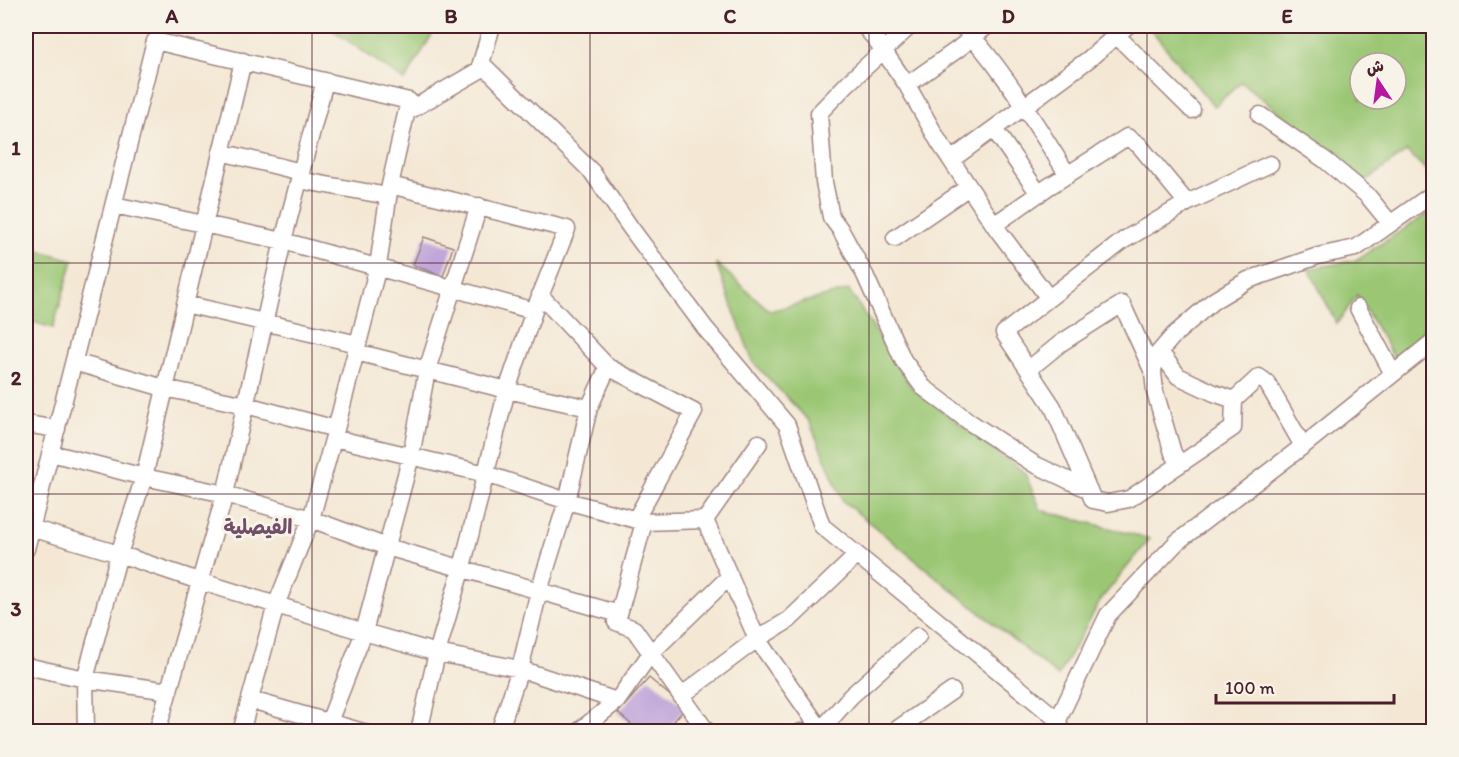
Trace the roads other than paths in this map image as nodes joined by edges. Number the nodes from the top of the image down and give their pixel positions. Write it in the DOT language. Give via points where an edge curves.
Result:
graph roads {
  1 [pos="492,26"];
  2 [pos="864,26"];
  3 [pos="910,26"];
  4 [pos="987,26"];
  5 [pos="1122,30"];
  6 [pos="967,31"];
  7 [pos="883,51"];
  8 [pos="243,61"];
  9 [pos="486,67"];
  10 [pos="325,81"];
  11 [pos="907,85"];
  12 [pos="1024,107"];
  13 [pos="1192,110"];
  14 [pos="407,112"];
  15 [pos="1260,115"];
  16 [pos="994,129"];
  17 [pos="221,152"];
  18 [pos="951,160"];
  19 [pos="1270,164"];
  20 [pos="1068,175"];
  21 [pos="300,176"];
  22 [pos="969,187"];
  23 [pos="389,190"];
  24 [pos="1434,193"];
  25 [pos="1039,194"];
  26 [pos="1186,203"];
  27 [pos="114,205"];
  28 [pos="479,206"];
  29 [pos="203,224"];
  30 [pos="1390,224"];
  31 [pos="994,225"];
  32 [pos="895,238"];
  33 [pos="283,241"];
  34 [pos="378,266"];
  35 [pos="454,288"];
  36 [pos="1048,297"];
  37 [pos="537,303"];
  38 [pos="184,304"];
  39 [pos="1358,308"];
  40 [pos="265,322"];
  41 [pos="1434,341"];
  42 [pos="357,348"];
  43 [pos="1160,352"];
  44 [pos="74,362"];
  45 [pos="608,367"];
  46 [pos="1029,369"];
  47 [pos="427,370"];
  48 [pos="1153,372"];
  49 [pos="1393,374"];
  50 [pos="164,388"];
  51 [pos="507,390"];
  52 [pos="1234,400"];
  53 [pos="246,405"];
  54 [pos="589,408"];
  55 [pos="26,424"];
  56 [pos="57,429"];
  57 [pos="335,433"];
  58 [pos="759,443"];
  59 [pos="1303,446"];
  60 [pos="51,453"];
  61 [pos="411,456"];
  62 [pos="1179,464"];
  63 [pos="486,474"];
  64 [pos="144,477"];
  65 [pos="1089,490"];
  66 [pos="225,494"];
  67 [pos="567,501"];
  68 [pos="311,519"];
  69 [pos="705,520"];
  70 [pos="640,521"];
  71 [pos="28,528"];
  72 [pos="387,547"];
  73 [pos="26,549"];
  74 [pos="119,554"];
  75 [pos="857,555"];
  76 [pos="462,567"];
  77 [pos="730,576"];
  78 [pos="199,581"];
  79 [pos="538,591"];
  80 [pos="276,605"];
  81 [pos="618,614"];
  82 [pos="364,632"];
  83 [pos="918,636"];
  84 [pos="757,639"];
  85 [pos="437,653"];
  86 [pos="651,653"];
  87 [pos="26,666"];
  88 [pos="520,669"];
  89 [pos="85,679"];
  90 [pos="952,691"];
  91 [pos="168,692"];
  92 [pos="681,696"];
  93 [pos="251,700"];
  94 [pos="616,701"];
  95 [pos="329,722"];
  96 [pos="1060,726"];
  97 [pos="87,731"];
  98 [pos="823,731"];
  99 [pos="81,732"];
  100 [pos="92,732"];
  101 [pos="157,732"];
  102 [pos="241,732"];
  103 [pos="363,732"];
  104 [pos="419,732"];
  105 [pos="499,732"];
  106 [pos="578,732"];
  107 [pos="707,732"];
  108 [pos="801,732"];
  109 [pos="893,732"];
  1 -- 9 [label="street" via="481,63"];
  2 -- 7 [label="street"];
  3 -- 7 [label="street"];
  4 -- 6 [label="street"];
  5 -- 12 [label="street"];
  5 -- 13 [label="street"];
  6 -- 11 [label="street" via="958,50"];
  6 -- 12 [label="street"];
  7 -- 11 [label="street"];
  7 -- 65 [label="street" via="819,112 831,217 865,275 903,360 924,387 1034,464"];
  8 -- 10 [label="street"];
  8 -- 17 [label="street"];
  8 -- 27 [label="street" via="155,41"];
  9 -- 14 [label="street"];
  9 -- 75 [label="street" via="592,172 705,328 787,425 822,526"];
  10 -- 14 [label="street" via="409,101"];
  10 -- 21 [label="street"];
  11 -- 18 [label="street"];
  12 -- 16 [label="street"];
  12 -- 20 [label="street"];
  14 -- 23 [label="street"];
  15 -- 30 [label="street" via="1367,195"];
  16 -- 18 [label="street"];
  16 -- 25 [label="street"];
  17 -- 21 [label="street"];
  17 -- 29 [label="street"];
  18 -- 22 [label="street"];
  19 -- 26 [label="street"];
  20 -- 25 [label="street"];
  20 -- 26 [label="street" via="1127,136 1139,145"];
  21 -- 23 [label="street"];
  21 -- 33 [label="street"];
  22 -- 31 [label="street"];
  22 -- 32 [label="street"];
  23 -- 28 [label="street"];
  23 -- 34 [label="street"];
  24 -- 30 [label="street"];
  25 -- 31 [label="street"];
  26 -- 36 [label="street" via="1124,240"];
  27 -- 29 [label="street"];
  27 -- 44 [label="street"];
  28 -- 35 [label="street"];
  28 -- 37 [label="street" via="567,229"];
  29 -- 33 [label="street"];
  29 -- 38 [label="street"];
  30 -- 43 [label="street" via="1356,248 1318,256 1248,280 1213,301"];
  31 -- 36 [label="street"];
  33 -- 34 [label="street"];
  33 -- 40 [label="street"];
  34 -- 35 [label="street"];
  34 -- 42 [label="street"];
  35 -- 37 [label="street"];
  35 -- 47 [label="street"];
  36 -- 46 [label="street" via="1004,333"];
  37 -- 45 [label="street"];
  37 -- 51 [label="street"];
  38 -- 40 [label="street"];
  38 -- 50 [label="street"];
  39 -- 49 [label="street"];
  40 -- 42 [label="street"];
  40 -- 53 [label="street"];
  41 -- 49 [label="street"];
  42 -- 47 [label="street"];
  42 -- 57 [label="street"];
  43 -- 48 [label="street" via="1155,357"];
  43 -- 52 [label="street" via="1178,376"];
  44 -- 50 [label="street"];
  44 -- 56 [label="street"];
  45 -- 54 [label="street"];
  45 -- 70 [label="street" via="694,412"];
  46 -- 48 [label="street" via="1122,304"];
  46 -- 65 [label="street" via="1053,406"];
  47 -- 51 [label="street"];
  47 -- 61 [label="street"];
  48 -- 62 [label="street" via="1155,392"];
  49 -- 59 [label="street"];
  50 -- 53 [label="street"];
  50 -- 64 [label="street"];
  51 -- 54 [label="street"];
  51 -- 63 [label="street"];
  52 -- 59 [label="street" via="1259,377 1268,383"];
  52 -- 62 [label="street" via="1233,428"];
  53 -- 57 [label="street"];
  53 -- 66 [label="street"];
  54 -- 67 [label="street"];
  55 -- 56 [label="street"];
  56 -- 60 [label="street"];
  57 -- 61 [label="street"];
  57 -- 68 [label="street"];
  58 -- 69 [label="street"];
  59 -- 96 [label="street" via="1177,542 1108,615"];
  60 -- 64 [label="street"];
  60 -- 71 [label="street"];
  61 -- 63 [label="street"];
  61 -- 72 [label="street"];
  62 -- 65 [label="street" via="1129,499 1108,503 1093,500"];
  63 -- 67 [label="street"];
  63 -- 76 [label="street"];
  64 -- 66 [label="street"];
  64 -- 74 [label="street"];
  66 -- 68 [label="street"];
  66 -- 78 [label="street"];
  67 -- 70 [label="street"];
  67 -- 79 [label="street"];
  68 -- 72 [label="street"];
  68 -- 80 [label="street"];
  69 -- 70 [label="street"];
  69 -- 77 [label="street"];
  70 -- 81 [label="street"];
  71 -- 73 [label="street"];
  71 -- 74 [label="street"];
  72 -- 76 [label="street"];
  72 -- 82 [label="street"];
  74 -- 78 [label="street"];
  74 -- 89 [label="street"];
  75 -- 84 [label="street" via="789,620"];
  75 -- 96 [label="street"];
  76 -- 79 [label="street"];
  76 -- 85 [label="street"];
  77 -- 84 [label="street"];
  77 -- 86 [label="street"];
  78 -- 80 [label="street"];
  78 -- 91 [label="street"];
  79 -- 81 [label="street"];
  79 -- 88 [label="street"];
  80 -- 82 [label="street"];
  80 -- 93 [label="street"];
  81 -- 86 [label="street" via="616,622 634,628"];
  82 -- 85 [label="street"];
  82 -- 95 [label="street"];
  83 -- 98 [label="street" via="851,696"];
  84 -- 92 [label="street"];
  84 -- 98 [label="street"];
  85 -- 88 [label="street"];
  85 -- 104 [label="street"];
  86 -- 92 [label="street"];
  86 -- 94 [label="street"];
  87 -- 89 [label="street"];
  88 -- 94 [label="street"];
  88 -- 105 [label="street"];
  89 -- 91 [label="street"];
  89 -- 97 [label="street"];
  90 -- 109 [label="street"];
  91 -- 101 [label="street"];
  92 -- 107 [label="street"];
  93 -- 95 [label="street"];
  93 -- 102 [label="street"];
  94 -- 106 [label="street"];
  95 -- 103 [label="street"];
  97 -- 99 [label="street"];
  97 -- 100 [label="street"];
  98 -- 108 [label="street"];
}
